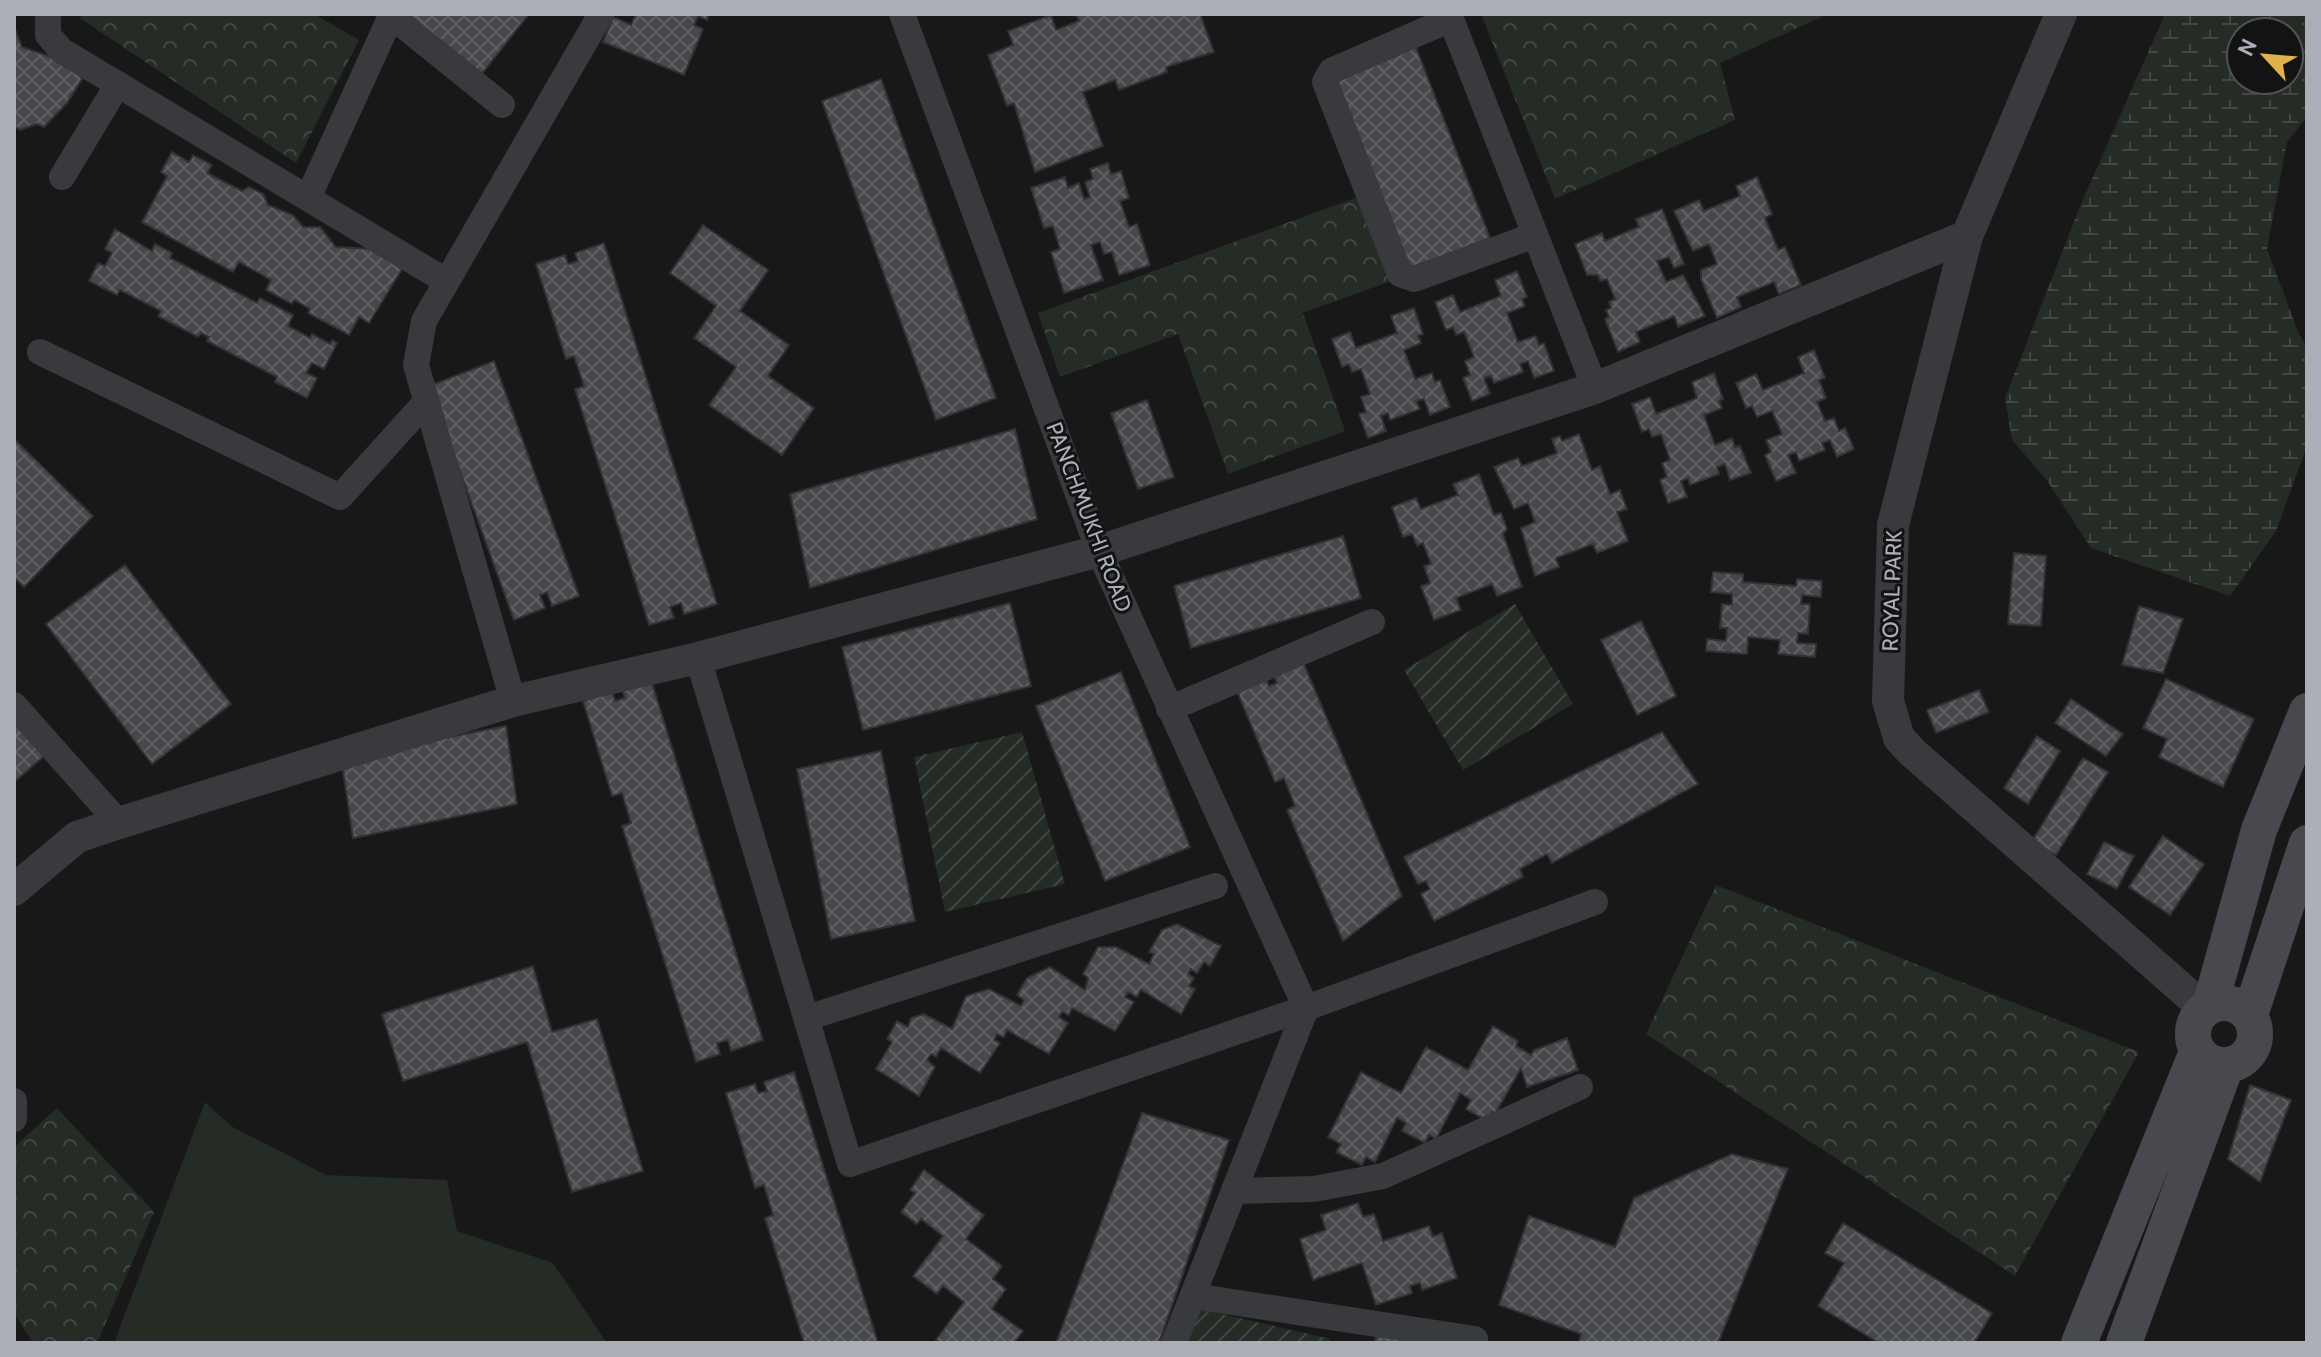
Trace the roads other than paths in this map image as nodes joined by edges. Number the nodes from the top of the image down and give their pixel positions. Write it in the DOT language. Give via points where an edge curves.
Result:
graph roads {
  1 [pos="48,14"];
  2 [pos="601,14"];
  3 [pos="902,14"];
  4 [pos="2061,14"];
  5 [pos="390,15"];
  6 [pos="1450,16"];
  7 [pos="118,84"];
  8 [pos="502,105"];
  9 [pos="62,177"];
  10 [pos="308,198"];
  11 [pos="1535,235"];
  12 [pos="1967,236"];
  13 [pos="446,281"];
  14 [pos="40,352"];
  15 [pos="1595,388"];
  16 [pos="425,403"];
  17 [pos="1099,551"];
  18 [pos="1372,622"];
  19 [pos="698,658"];
  20 [pos="513,701"];
  21 [pos="14,705"];
  22 [pos="1169,709"];
  23 [pos="2307,711"];
  24 [pos="119,823"];
  25 [pos="2306,849"];
  26 [pos="1215,886"];
  27 [pos="14,890"];
  28 [pos="1595,902"];
  29 [pos="2207,1007"];
  30 [pos="1306,1008"];
  31 [pos="2250,1015"];
  32 [pos="807,1018"];
  33 [pos="2212,1059"];
  34 [pos="1580,1087"];
  35 [pos="14,1101"];
  36 [pos="14,1119"];
  37 [pos="1234,1191"];
  38 [pos="1193,1296"];
  39 [pos="1357,1332"];
  40 [pos="1174,1343"];
  41 [pos="1473,1343"];
  42 [pos="2079,1343"];
  43 [pos="2124,1343"];
  1 -- 7 [label="street" via="48,35 62,51"];
  2 -- 13 [label="street"];
  3 -- 17 [label="street, PANCHMUKHI ROAD"];
  4 -- 12 [label="street, ROYAL PARK"];
  5 -- 8 [label="street"];
  5 -- 10 [label="street"];
  6 -- 11 [label="street"];
  6 -- 11 [label="street" via="1331,71 1325,82 1336,112 1400,274 1414,279"];
  7 -- 9 [label="street"];
  7 -- 10 [label="street"];
  10 -- 13 [label="street"];
  11 -- 15 [label="street"];
  12 -- 15 [label="street"];
  12 -- 29 [label="street, ROYAL PARK" via="1893,525 1888,701 1894,723 1912,752"];
  13 -- 16 [label="street" via="424,321 416,365"];
  14 -- 16 [label="street" via="340,497"];
  15 -- 17 [label="street"];
  16 -- 20 [label="street"];
  17 -- 19 [label="street"];
  17 -- 22 [label="street, PANCHMUKHI ROAD"];
  18 -- 22 [label="street"];
  19 -- 20 [label="street"];
  19 -- 32 [label="street"];
  20 -- 24 [label="street"];
  21 -- 24 [label="street"];
  22 -- 30 [label="street, PANCHMUKHI ROAD"];
  23 -- 29 [label="main road" via="2259,830"];
  24 -- 27 [label="street" via="77,837"];
  25 -- 31 [label="main road"];
  26 -- 32 [label="street"];
  28 -- 30 [label="street"];
  29 -- 31 [label="main road" via="2236,1004"];
  29 -- 33 [label="main road" via="2195,1021 2192,1037"];
  30 -- 32 [label="street" via="850,1164"];
  30 -- 37 [label="street"];
  31 -- 33 [label="main road" via="2256,1030 2253,1047 2242,1061"];
  33 -- 42 [label="main road"];
  33 -- 43 [label="main road"];
  34 -- 37 [label="street" via="1383,1176 1314,1189"];
  35 -- 36 [label="street"];
  37 -- 38 [label="street"];
  38 -- 39 [label="street"];
  38 -- 40 [label="street"];
  39 -- 41 [label="street" via="1475,1339"];
}
